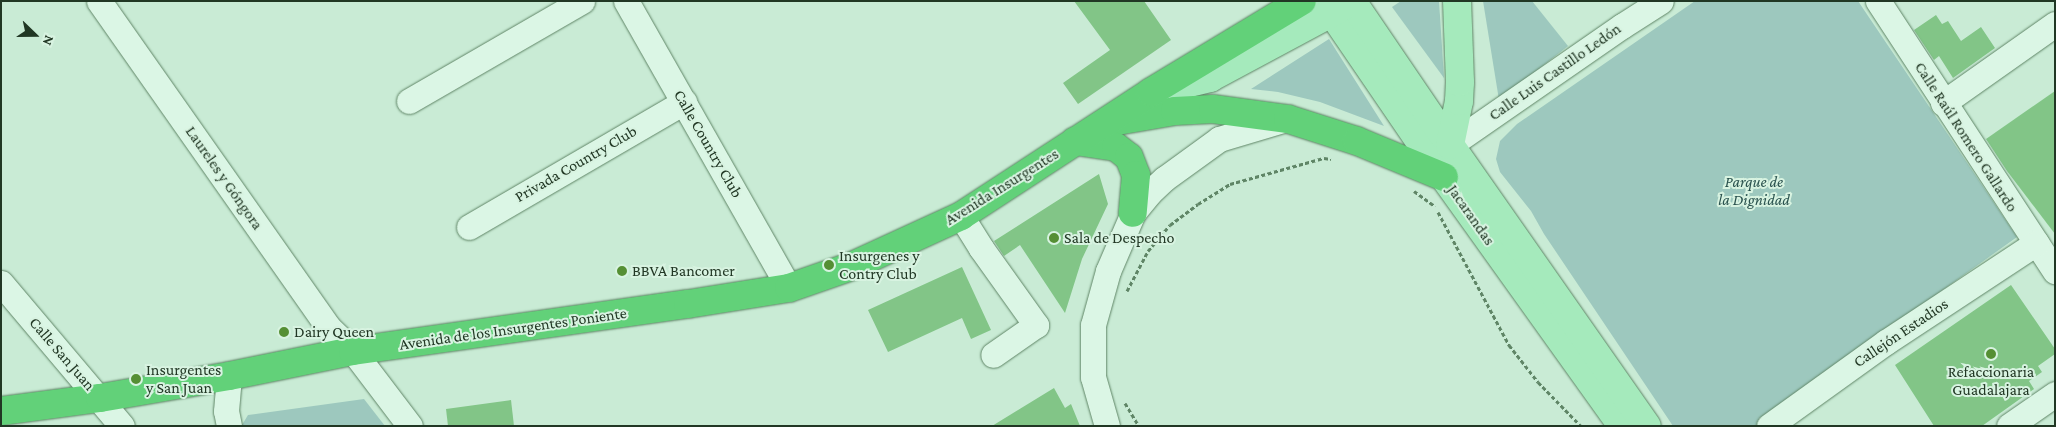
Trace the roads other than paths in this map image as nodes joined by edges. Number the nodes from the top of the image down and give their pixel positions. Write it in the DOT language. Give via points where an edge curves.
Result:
graph roads {
  1 [pos="99,1"];
  2 [pos="582,1"];
  3 [pos="1302,1"];
  4 [pos="1458,1"];
  5 [pos="1661,1"];
  6 [pos="1878,1"];
  7 [pos="635,4"];
  8 [pos="1340,4"];
  9 [pos="2055,24"];
  10 [pos="1151,92"];
  11 [pos="409,102"];
  12 [pos="684,102"];
  13 [pos="1943,103"];
  14 [pos="1288,119"];
  15 [pos="1075,141"];
  16 [pos="1450,145"];
  17 [pos="1444,176"];
  18 [pos="1133,213"];
  19 [pos="961,216"];
  20 [pos="469,227"];
  21 [pos="2036,243"];
  22 [pos="2055,271"];
  23 [pos="1,283"];
  24 [pos="789,288"];
  25 [pos="353,351"];
  26 [pos="993,355"];
  27 [pos="229,376"];
  28 [pos="2055,394"];
  29 [pos="100,398"];
  30 [pos="1,410"];
  31 [pos="122,426"];
  32 [pos="229,426"];
  33 [pos="410,426"];
  34 [pos="1107,426"];
  35 [pos="1622,426"];
  36 [pos="1647,426"];
  37 [pos="1769,426"];
  38 [pos="2009,426"];
  1 -- 25 [label="street, Laureles y Góngora" via="327,326"];
  2 -- 11 [label="street"];
  3 -- 10 [label="highway, Avenida Insurgentes"];
  4 -- 16 [label="main road" via="1460,82"];
  5 -- 16 [label="street, Calle Luis Castillo Ledón"];
  6 -- 13 [label="street, Calle Raúl Romero Gallardo"];
  7 -- 12 [label="street, Calle Country Club"];
  8 -- 10 [label="main road, Avenida Insurgentes" via="1210,78"];
  8 -- 16 [label="main road, Jacarandas"];
  8 -- 17 [label="main road, Jacarandas"];
  9 -- 13 [label="street"];
  10 -- 15 [label="highway, Avenida Insurgentes"];
  12 -- 20 [label="street, Privada Country Club"];
  12 -- 24 [label="street, Calle Country Club"];
  13 -- 21 [label="street, Calle Raúl Romero Gallardo"];
  14 -- 15 [label="highway" via="1213,109 1174,111 1115,122"];
  14 -- 17 [label="highway" via="1357,141"];
  14 -- 18 [label="street" via="1219,139 1164,179"];
  15 -- 18 [label="highway" via="1116,147 1129,157 1136,176"];
  15 -- 19 [label="highway, Avenida Insurgentes"];
  16 -- 36 [label="main road, Jacarandas"];
  17 -- 35 [label="main road, Jacarandas"];
  18 -- 34 [label="street" via="1108,271 1093,325 1093,378"];
  19 -- 24 [label="highway, Avenida Insurgentes" via="852,266"];
  19 -- 26 [label="street" via="1036,325"];
  21 -- 22 [label="street, Calle Raúl Romero Gallardo"];
  21 -- 37 [label="street, Callejón Estadios" via="1886,342"];
  23 -- 29 [label="street, Calle San Juan"];
  24 -- 25 [label="highway, Avenida de los Insurgentes Poniente"];
  25 -- 27 [label="highway, Avenida de los Insurgentes Poniente"];
  25 -- 33 [label="street, Laureles y Góngora"];
  27 -- 29 [label="highway, Avenida de los Insurgentes Poniente"];
  27 -- 32 [label="street" via="226,411"];
  28 -- 38 [label="street"];
  29 -- 30 [label="highway, Avenida de los Insurgentes Poniente"];
  29 -- 31 [label="street, Calle San Juan"];
}
